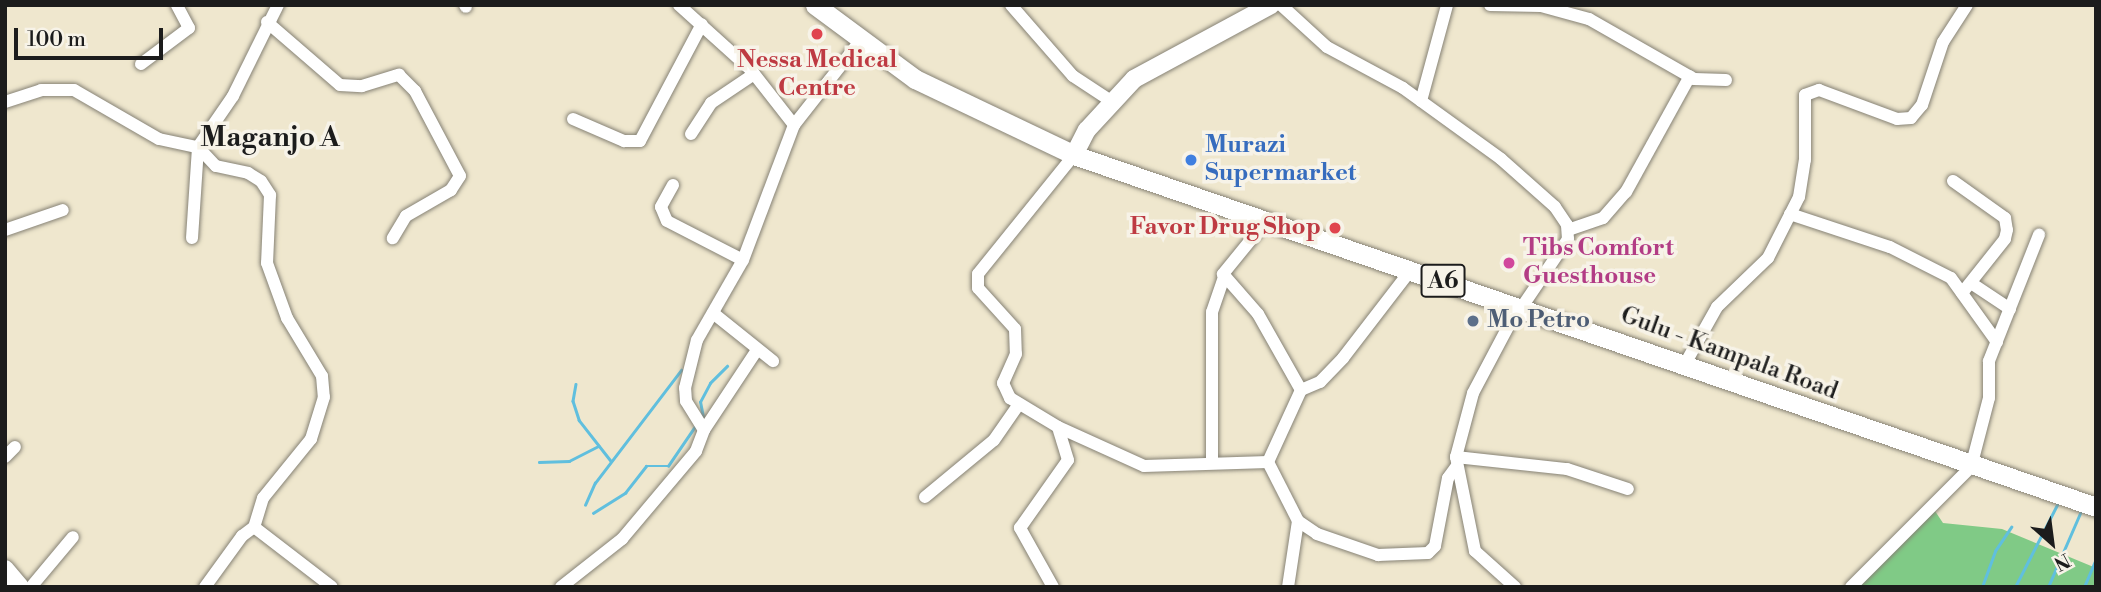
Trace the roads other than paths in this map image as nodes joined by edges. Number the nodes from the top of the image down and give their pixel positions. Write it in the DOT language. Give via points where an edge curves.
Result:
graph roads {
  1 [pos="177,5"];
  2 [pos="278,5"];
  3 [pos="679,5"];
  4 [pos="816,5"];
  5 [pos="1011,5"];
  6 [pos="1270,5"];
  7 [pos="1281,5"];
  8 [pos="1447,5"];
  9 [pos="1490,5"];
  10 [pos="1967,5"];
  11 [pos="267,22"];
  12 [pos="702,24"];
  13 [pos="860,41"];
  14 [pos="141,64"];
  15 [pos="754,74"];
  16 [pos="1690,76"];
  17 [pos="1726,80"];
  18 [pos="1421,101"];
  19 [pos="5,102"];
  20 [pos="1111,102"];
  21 [pos="573,119"];
  22 [pos="794,125"];
  23 [pos="691,134"];
  24 [pos="198,147"];
  25 [pos="1074,155"];
  26 [pos="1953,181"];
  27 [pos="673,186"];
  28 [pos="63,210"];
  29 [pos="1790,214"];
  30 [pos="1267,220"];
  31 [pos="5,230"];
  32 [pos="1568,230"];
  33 [pos="2039,235"];
  34 [pos="192,238"];
  35 [pos="393,238"];
  36 [pos="743,260"];
  37 [pos="1410,271"];
  38 [pos="1224,277"];
  39 [pos="1971,282"];
  40 [pos="1962,293"];
  41 [pos="1520,306"];
  42 [pos="2010,309"];
  43 [pos="713,313"];
  44 [pos="1997,342"];
  45 [pos="757,351"];
  46 [pos="773,361"];
  47 [pos="1685,364"];
  48 [pos="1301,390"];
  49 [pos="1019,404"];
  50 [pos="1058,427"];
  51 [pos="704,430"];
  52 [pos="15,447"];
  53 [pos="5,457"];
  54 [pos="1268,462"];
  55 [pos="1456,462"];
  56 [pos="1212,463"];
  57 [pos="1971,467"];
  58 [pos="1628,489"];
  59 [pos="925,497"];
  60 [pos="2096,507"];
  61 [pos="1298,521"];
  62 [pos="254,527"];
  63 [pos="73,537"];
  64 [pos="5,569"];
  65 [pos="20,587"];
  66 [pos="31,587"];
  67 [pos="205,587"];
  68 [pos="332,587"];
  69 [pos="561,587"];
  70 [pos="1053,587"];
  71 [pos="1288,587"];
  72 [pos="1515,587"];
  73 [pos="1851,587"];
  1 -- 14 [label="street" via="189,28"];
  2 -- 11 [label="street"];
  3 -- 12 [label="street"];
  4 -- 13 [label="main road, Gulu - Kampala Road / A6"];
  5 -- 20 [label="street" via="1073,76"];
  6 -- 20 [label="street" via="1156,63"];
  7 -- 18 [label="street" via="1327,47"];
  8 -- 18 [label="street"];
  9 -- 16 [label="street" via="1541,6 1589,19"];
  10 -- 29 [label="street" via="1943,42 1922,104 1911,118 1897,119 1819,90 1808,92 1803,179"];
  11 -- 24 [label="street" via="233,96"];
  11 -- 35 [label="street" via="340,85 362,86 399,75 415,91 460,180 406,216"];
  12 -- 15 [label="street"];
  12 -- 21 [label="street" via="640,141 624,142"];
  13 -- 22 [label="street"];
  13 -- 25 [label="main road, Gulu - Kampala Road / A6" via="936,90"];
  15 -- 22 [label="street"];
  15 -- 23 [label="street" via="711,103"];
  16 -- 17 [label="street"];
  16 -- 32 [label="street" via="1626,192 1603,218"];
  18 -- 32 [label="street" via="1524,178 1555,207"];
  19 -- 24 [label="street" via="41,90 74,90 159,139"];
  20 -- 25 [label="street"];
  22 -- 36 [label="street"];
  24 -- 34 [label="street"];
  24 -- 62 [label="street" via="216,166 248,173 266,188 270,205 264,240 270,275 287,318 322,376 324,389 311,439 263,498"];
  25 -- 30 [label="main road, Gulu - Kampala Road / A6"];
  25 -- 49 [label="street" via="978,274 978,288 1015,328 1016,354 1003,383 1010,398"];
  26 -- 39 [label="street" via="2005,218 2005,239"];
  27 -- 36 [label="street" via="661,207 667,221"];
  28 -- 31 [label="street"];
  29 -- 40 [label="street" via="1890,247 1951,278"];
  29 -- 47 [label="street" via="1768,258 1713,313"];
  30 -- 37 [label="main road, Gulu - Kampala Road / A6"];
  30 -- 38 [label="street"];
  32 -- 41 [label="street" via="1568,239"];
  33 -- 42 [label="street"];
  36 -- 43 [label="street"];
  37 -- 41 [label="main road, Gulu - Kampala Road / A6"];
  37 -- 48 [label="street" via="1343,358 1320,382"];
  38 -- 48 [label="street" via="1258,314"];
  38 -- 56 [label="street" via="1212,312"];
  39 -- 40 [label="street"];
  39 -- 42 [label="street"];
  40 -- 44 [label="street"];
  41 -- 47 [label="main road, Gulu - Kampala Road / A6"];
  41 -- 55 [label="street" via="1473,393"];
  42 -- 44 [label="street"];
  43 -- 45 [label="street"];
  43 -- 51 [label="street" via="697,340 685,388 686,401"];
  44 -- 57 [label="street" via="1989,361 1989,398"];
  45 -- 46 [label="street"];
  45 -- 51 [label="street"];
  47 -- 57 [label="main road, Gulu - Kampala Road / A6"];
  48 -- 54 [label="street"];
  49 -- 50 [label="street"];
  49 -- 59 [label="street" via="994,440"];
  50 -- 56 [label="street" via="1144,466"];
  50 -- 70 [label="street" via="1068,460 1020,528"];
  51 -- 69 [label="street" via="696,451 622,539"];
  52 -- 53 [label="street"];
  54 -- 56 [label="street"];
  54 -- 61 [label="street"];
  55 -- 58 [label="street" via="1567,469"];
  55 -- 61 [label="street" via="1445,489 1435,546 1428,553 1378,555 1317,534"];
  55 -- 72 [label="street" via="1475,551"];
  57 -- 60 [label="main road, Gulu - Kampala Road / A6"];
  57 -- 73 [label="street"];
  61 -- 71 [label="street"];
  62 -- 67 [label="street" via="242,536"];
  62 -- 68 [label="street"];
  63 -- 66 [label="street"];
  64 -- 65 [label="street"];
}
